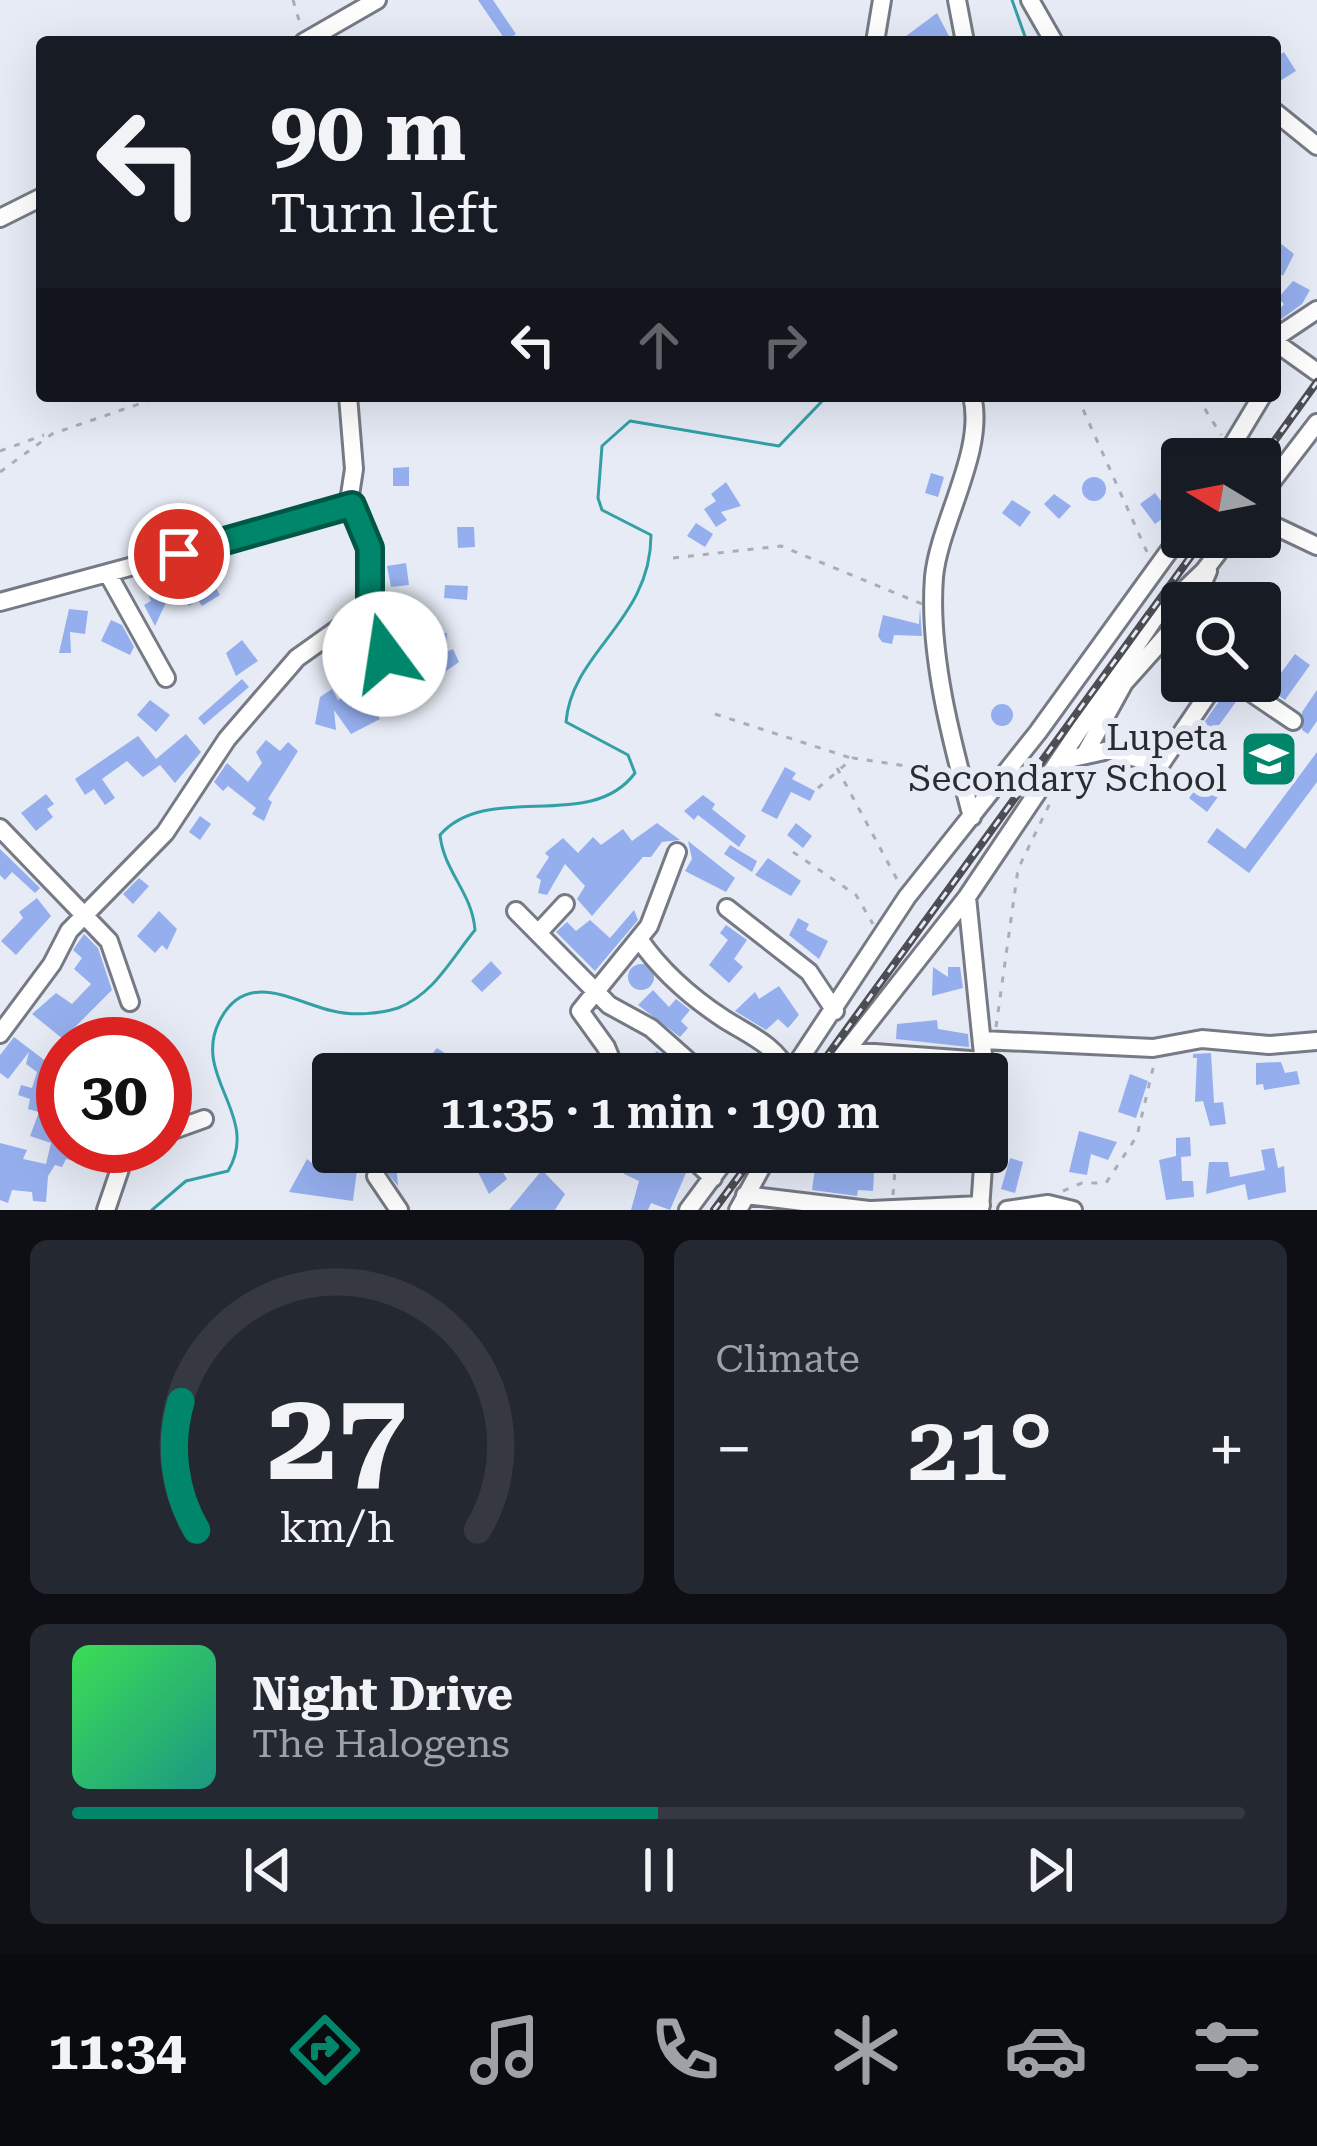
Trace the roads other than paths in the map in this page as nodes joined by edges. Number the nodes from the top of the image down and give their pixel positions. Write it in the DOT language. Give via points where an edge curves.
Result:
graph roads {
  1 [pos="377,0"];
  2 [pos="882,0"];
  3 [pos="957,0"];
  4 [pos="1030,0"];
  5 [pos="343,21"];
  6 [pos="315,36"];
  7 [pos="339,36"];
  8 [pos="875,36"];
  9 [pos="963,36"];
  10 [pos="1051,36"];
  11 [pos="1281,117"];
  12 [pos="1317,146"];
  13 [pos="36,200"];
  14 [pos="0,218"];
  15 [pos="1317,310"];
  16 [pos="1281,339"];
  17 [pos="1281,345"];
  18 [pos="1317,372"];
  19 [pos="348,402"];
  20 [pos="972,402"];
  21 [pos="1258,402"];
  22 [pos="1317,423"];
  23 [pos="1235,438"];
  24 [pos="1281,470"];
  25 [pos="352,505"];
  26 [pos="1281,529"];
  27 [pos="1317,546"];
  28 [pos="1164,558"];
  29 [pos="1213,560"];
  30 [pos="108,574"];
  31 [pos="1203,582"];
  32 [pos="370,598"];
  33 [pos="0,602"];
  34 [pos="1161,647"];
  35 [pos="385,654"];
  36 [pos="166,678"];
  37 [pos="1202,702"];
  38 [pos="1264,702"];
  39 [pos="1292,721"];
  40 [pos="1086,752"];
  41 [pos="1061,771"];
  42 [pos="972,817"];
  43 [pos="0,827"];
  44 [pos="677,852"];
  45 [pos="967,897"];
  46 [pos="565,904"];
  47 [pos="727,908"];
  48 [pos="516,910"];
  49 [pos="85,914"];
  50 [pos="539,932"];
  51 [pos="639,939"];
  52 [pos="592,990"];
  53 [pos="130,1002"];
  54 [pos="835,1011"];
  55 [pos="0,1034"];
  56 [pos="988,1040"];
  57 [pos="1317,1041"];
  58 [pos="848,1051"];
  59 [pos="609,1053"];
  60 [pos="679,1053"];
  61 [pos="775,1053"];
  62 [pos="805,1053"];
  63 [pos="865,1053"];
  64 [pos="987,1053"];
  65 [pos="204,1119"];
  66 [pos="192,1123"];
  67 [pos="119,1173"];
  68 [pos="708,1173"];
  69 [pos="716,1173"];
  70 [pos="758,1173"];
  71 [pos="983,1173"];
  72 [pos="376,1176"];
  73 [pos="713,1178"];
  74 [pos="741,1202"];
  75 [pos="981,1207"];
  76 [pos="893,1209"];
  77 [pos="106,1210"];
  78 [pos="399,1210"];
  79 [pos="688,1210"];
  80 [pos="848,1210"];
  81 [pos="870,1210"];
  82 [pos="1007,1210"];
  83 [pos="1073,1210"];
  1 -- 5 [label="street"];
  2 -- 8 [label="street"];
  3 -- 9 [label="street"];
  4 -- 10 [label="street"];
  5 -- 6 [label="street"];
  5 -- 7 [label="street"];
  11 -- 12 [label="street"];
  13 -- 14 [label="street"];
  15 -- 16 [label="street"];
  17 -- 18 [label="street"];
  19 -- 25 [label="street"];
  20 -- 42 [label="street" via="973,434 935,569"];
  21 -- 23 [label="street"];
  22 -- 24 [label="street"];
  25 -- 30 [label="street"];
  25 -- 32 [label="street" via="370,548"];
  26 -- 27 [label="street"];
  28 -- 42 [label="street"];
  29 -- 31 [label="street"];
  29 -- 41 [label="street" via="1154,619"];
  30 -- 33 [label="street"];
  30 -- 36 [label="street"];
  32 -- 35 [label="street"];
  32 -- 49 [label="street" via="297,658 199,775 150,851"];
  34 -- 40 [label="street" via="1124,683"];
  37 -- 40 [label="street" via="1160,765"];
  38 -- 39 [label="street"];
  40 -- 41 [label="street"];
  41 -- 45 [label="street"];
  42 -- 54 [label="street" via="907,897"];
  43 -- 49 [label="street"];
  44 -- 51 [label="street"];
  45 -- 56 [label="street"];
  45 -- 58 [label="street"];
  46 -- 50 [label="street"];
  47 -- 54 [label="street" via="809,972"];
  48 -- 50 [label="street"];
  49 -- 53 [label="street" via="115,952"];
  49 -- 55 [label="street"];
  50 -- 52 [label="street"];
  51 -- 52 [label="street"];
  51 -- 61 [label="street" via="705,1005"];
  52 -- 59 [label="street" via="581,1017"];
  52 -- 60 [label="street"];
  54 -- 62 [label="street"];
  56 -- 57 [label="street" via="1156,1048"];
  56 -- 64 [label="street"];
  58 -- 63 [label="street"];
  65 -- 66 [label="street"];
  67 -- 77 [label="street"];
  68 -- 73 [label="street"];
  69 -- 73 [label="street"];
  70 -- 74 [label="street"];
  71 -- 75 [label="street"];
  72 -- 78 [label="street"];
  73 -- 79 [label="street"];
  74 -- 80 [label="street"];
  75 -- 76 [label="street"];
  76 -- 81 [label="street"];
  80 -- 81 [label="street"];
  82 -- 83 [label="street"];
}
